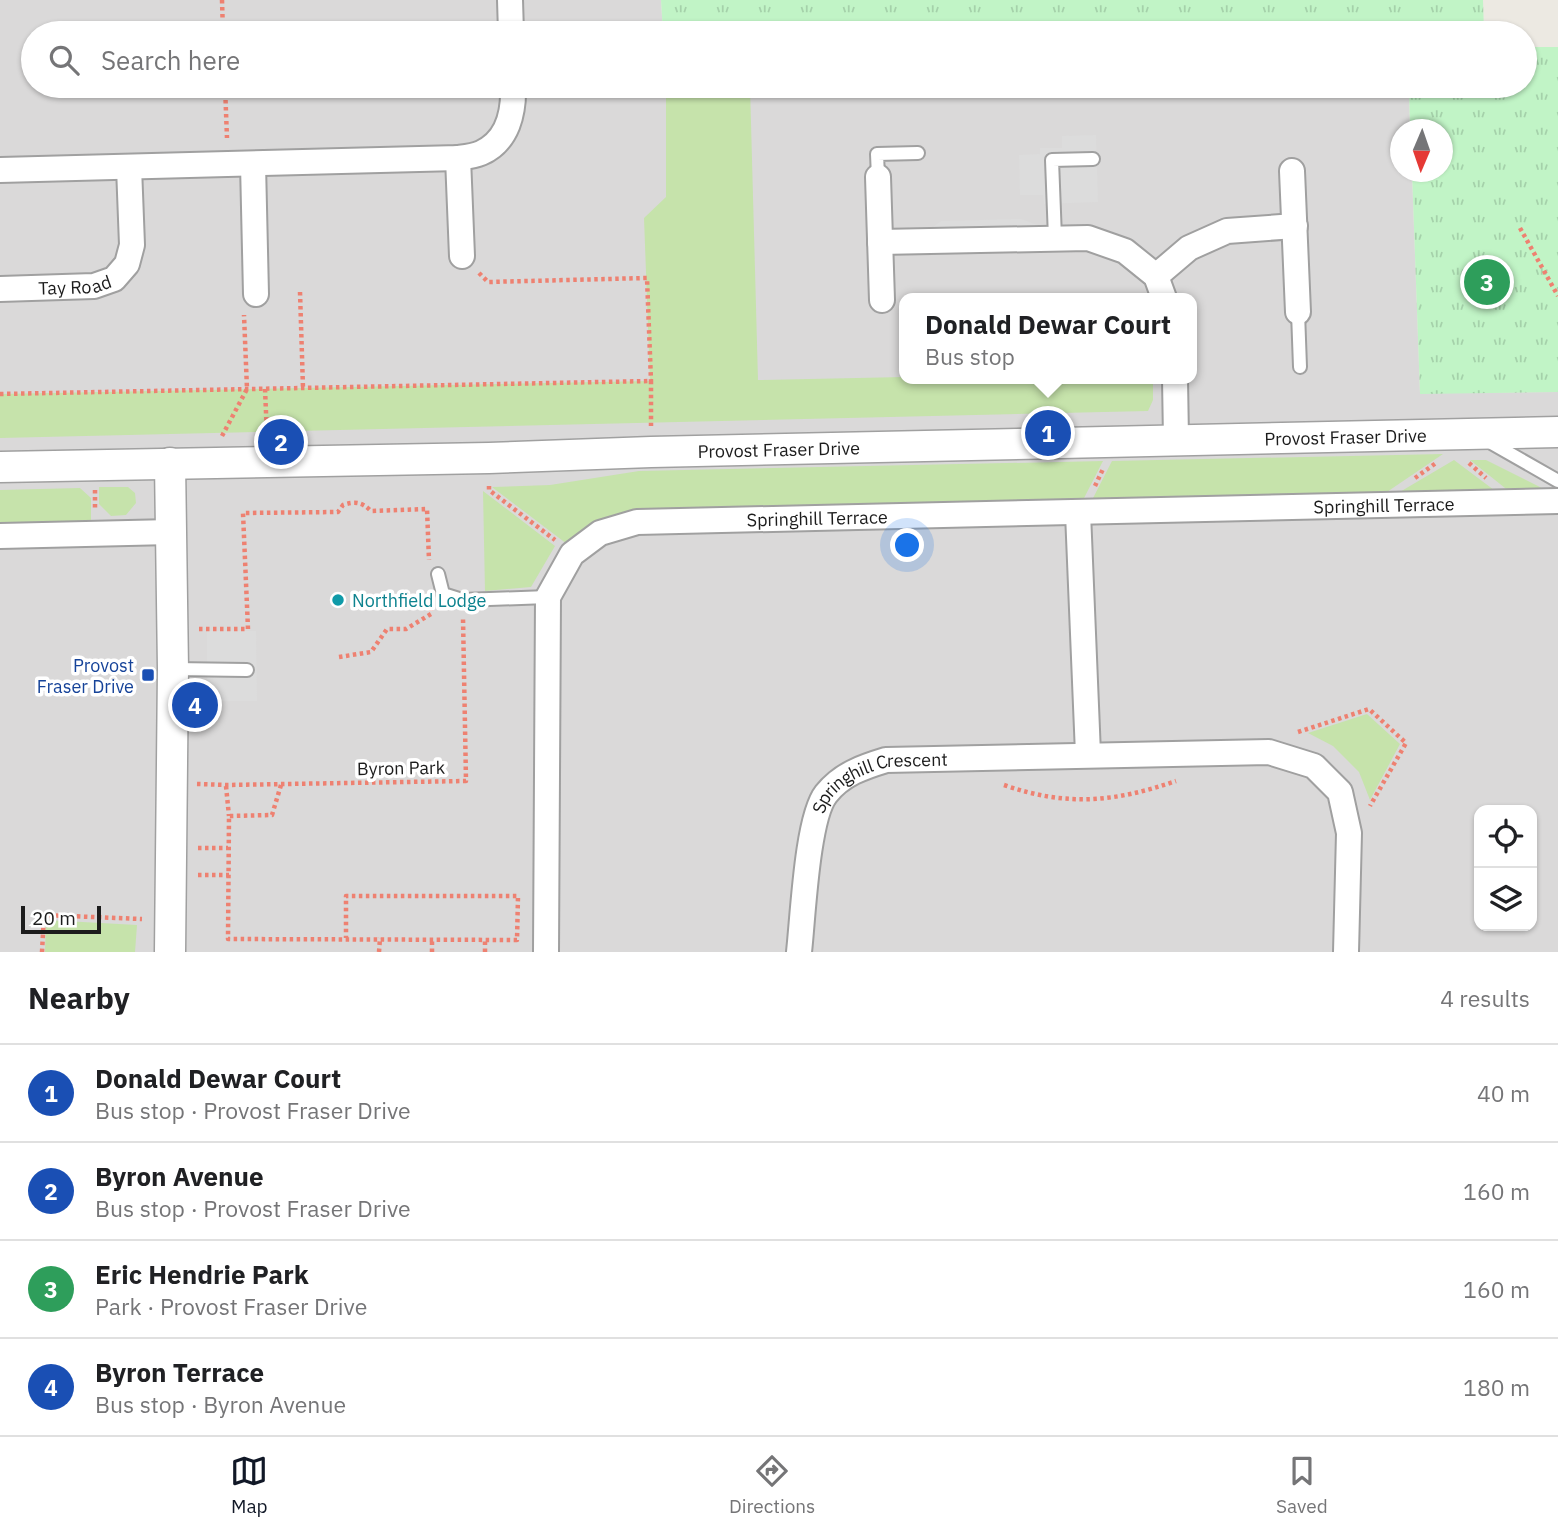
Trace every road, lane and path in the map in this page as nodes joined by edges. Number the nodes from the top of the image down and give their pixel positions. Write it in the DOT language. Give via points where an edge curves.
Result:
graph roads {
  1 [pos="222,0"];
  2 [pos="510,0"];
  3 [pos="223,21"];
  4 [pos="511,21"];
  5 [pos="225,98"];
  6 [pos="513,98"];
  7 [pos="227,150"];
  8 [pos="918,153"];
  9 [pos="458,158"];
  10 [pos="1093,159"];
  11 [pos="253,164"];
  12 [pos="130,167"];
  13 [pos="0,170"];
  14 [pos="1292,171"];
  15 [pos="878,177"];
  16 [pos="1295,226"];
  17 [pos="1520,228"];
  18 [pos="1055,238"];
  19 [pos="880,242"];
  20 [pos="462,256"];
  21 [pos="1160,287"];
  22 [pos="0,289"];
  23 [pos="300,292"];
  24 [pos="1558,296"];
  25 [pos="882,300"];
  26 [pos="250,301"];
  27 [pos="1298,312"];
  28 [pos="1300,368"];
  29 [pos="651,381"];
  30 [pos="1175,384"];
  31 [pos="303,388"];
  32 [pos="247,389"];
  33 [pos="265,389"];
  34 [pos="0,394"];
  35 [pos="651,427"];
  36 [pos="1558,432"];
  37 [pos="267,436"];
  38 [pos="221,437"];
  39 [pos="1176,439"];
  40 [pos="1470,446"];
  41 [pos="1444,458"];
  42 [pos="170,463"];
  43 [pos="0,467"];
  44 [pos="1410,481"];
  45 [pos="1558,481"];
  46 [pos="94,482"];
  47 [pos="489,482"];
  48 [pos="1493,484"];
  49 [pos="1558,501"];
  50 [pos="1078,513"];
  51 [pos="96,520"];
  52 [pos="172,532"];
  53 [pos="0,536"];
  54 [pos="561,544"];
  55 [pos="429,562"];
  56 [pos="438,574"];
  57 [pos="548,597"];
  58 [pos="462,600"];
  59 [pos="431,601"];
  60 [pos="198,629"];
  61 [pos="339,657"];
  62 [pos="173,669"];
  63 [pos="247,670"];
  64 [pos="1298,732"];
  65 [pos="1188,753"];
  66 [pos="1088,754"];
  67 [pos="979,757"];
  68 [pos="197,784"];
  69 [pos="226,785"];
  70 [pos="281,785"];
  71 [pos="1370,807"];
  72 [pos="229,816"];
  73 [pos="196,848"];
  74 [pos="228,848"];
  75 [pos="195,875"];
  76 [pos="229,875"];
  77 [pos="146,919"];
  78 [pos="346,938"];
  79 [pos="380,938"];
  80 [pos="432,939"];
  81 [pos="485,939"];
  82 [pos="42,952"];
  83 [pos="170,952"];
  84 [pos="379,952"];
  85 [pos="432,952"];
  86 [pos="485,952"];
  87 [pos="546,952"];
  88 [pos="799,952"];
  89 [pos="1346,952"];
  1 -- 3 [label="path"];
  2 -- 4 [label="street"];
  5 -- 7 [label="path"];
  6 -- 9 [label="street" via="508,125 499,140 481,153"];
  8 -- 15 [label="lane" via="877,154"];
  9 -- 11 [label="street"];
  9 -- 20 [label="street"];
  10 -- 18 [label="lane" via="1052,160"];
  11 -- 12 [label="street"];
  11 -- 26 [label="street"];
  12 -- 13 [label="street"];
  12 -- 22 [label="street, Tay Road" via="132,245 127,264 114,279 94,286"];
  14 -- 16 [label="street"];
  15 -- 19 [label="street"];
  16 -- 21 [label="street" via="1227,231 1189,248"];
  16 -- 27 [label="street"];
  17 -- 24 [label="path"];
  18 -- 19 [label="street"];
  18 -- 21 [label="street" via="1088,238 1125,251"];
  19 -- 25 [label="street"];
  20 -- 29 [label="path" via="488,282 648,278"];
  23 -- 31 [label="path"];
  26 -- 32 [label="path"];
  27 -- 28 [label="lane"];
  29 -- 31 [label="path"];
  29 -- 35 [label="path"];
  30 -- 39 [label="street"];
  31 -- 33 [label="path"];
  32 -- 33 [label="path"];
  32 -- 34 [label="path"];
  32 -- 38 [label="path"];
  33 -- 37 [label="path"];
  36 -- 40 [label="street, Provost Fraser Drive"];
  39 -- 40 [label="street, Provost Fraser Drive"];
  39 -- 42 [label="street, Provost Fraser Drive"];
  40 -- 45 [label="lane"];
  40 -- 48 [label="path"];
  41 -- 44 [label="path"];
  42 -- 43 [label="street, Provost Fraser Drive"];
  42 -- 52 [label="street"];
  46 -- 51 [label="path"];
  47 -- 54 [label="path" via="489,489"];
  49 -- 50 [label="street, Springhill Terrace"];
  50 -- 57 [label="street, Springhill Terrace" via="637,522 600,533 572,554"];
  50 -- 66 [label="street"];
  52 -- 53 [label="street"];
  52 -- 62 [label="street"];
  55 -- 60 [label="path" via="427,509 371,511 365,504 352,502 338,512 243,513 248,629"];
  56 -- 58 [label="lane" via="443,594"];
  57 -- 58 [label="lane"];
  57 -- 87 [label="street, Springhill Terrace"];
  58 -- 70 [label="path, Byron Park" via="466,781"];
  59 -- 61 [label="path" via="431,614 406,629 387,629 370,652"];
  62 -- 63 [label="lane"];
  62 -- 83 [label="street"];
  64 -- 71 [label="path" via="1368,709 1406,743"];
  65 -- 66 [label="street, Springhill Crescent"];
  65 -- 67 [label="path" via="1188,777 1108,799 1057,799 1024,792 986,778"];
  65 -- 89 [label="street, Springhill Crescent" via="1269,752 1314,766 1340,792 1349,833"];
  66 -- 67 [label="street, Springhill Crescent"];
  67 -- 88 [label="street, Springhill Crescent" via="886,760 851,771 825,794 813,826"];
  68 -- 69 [label="path, Byron Park"];
  69 -- 70 [label="path, Byron Park"];
  69 -- 72 [label="path"];
  70 -- 72 [label="path" via="272,815"];
  72 -- 74 [label="path"];
  73 -- 74 [label="path"];
  74 -- 76 [label="path"];
  75 -- 76 [label="path"];
  76 -- 78 [label="path" via="228,939"];
  77 -- 82 [label="path" via="44,915"];
  78 -- 79 [label="path"];
  78 -- 81 [label="path" via="346,896 518,896 517,940"];
  79 -- 80 [label="path"];
  79 -- 84 [label="path"];
  80 -- 81 [label="path"];
  80 -- 85 [label="path"];
  81 -- 86 [label="path"];
}
